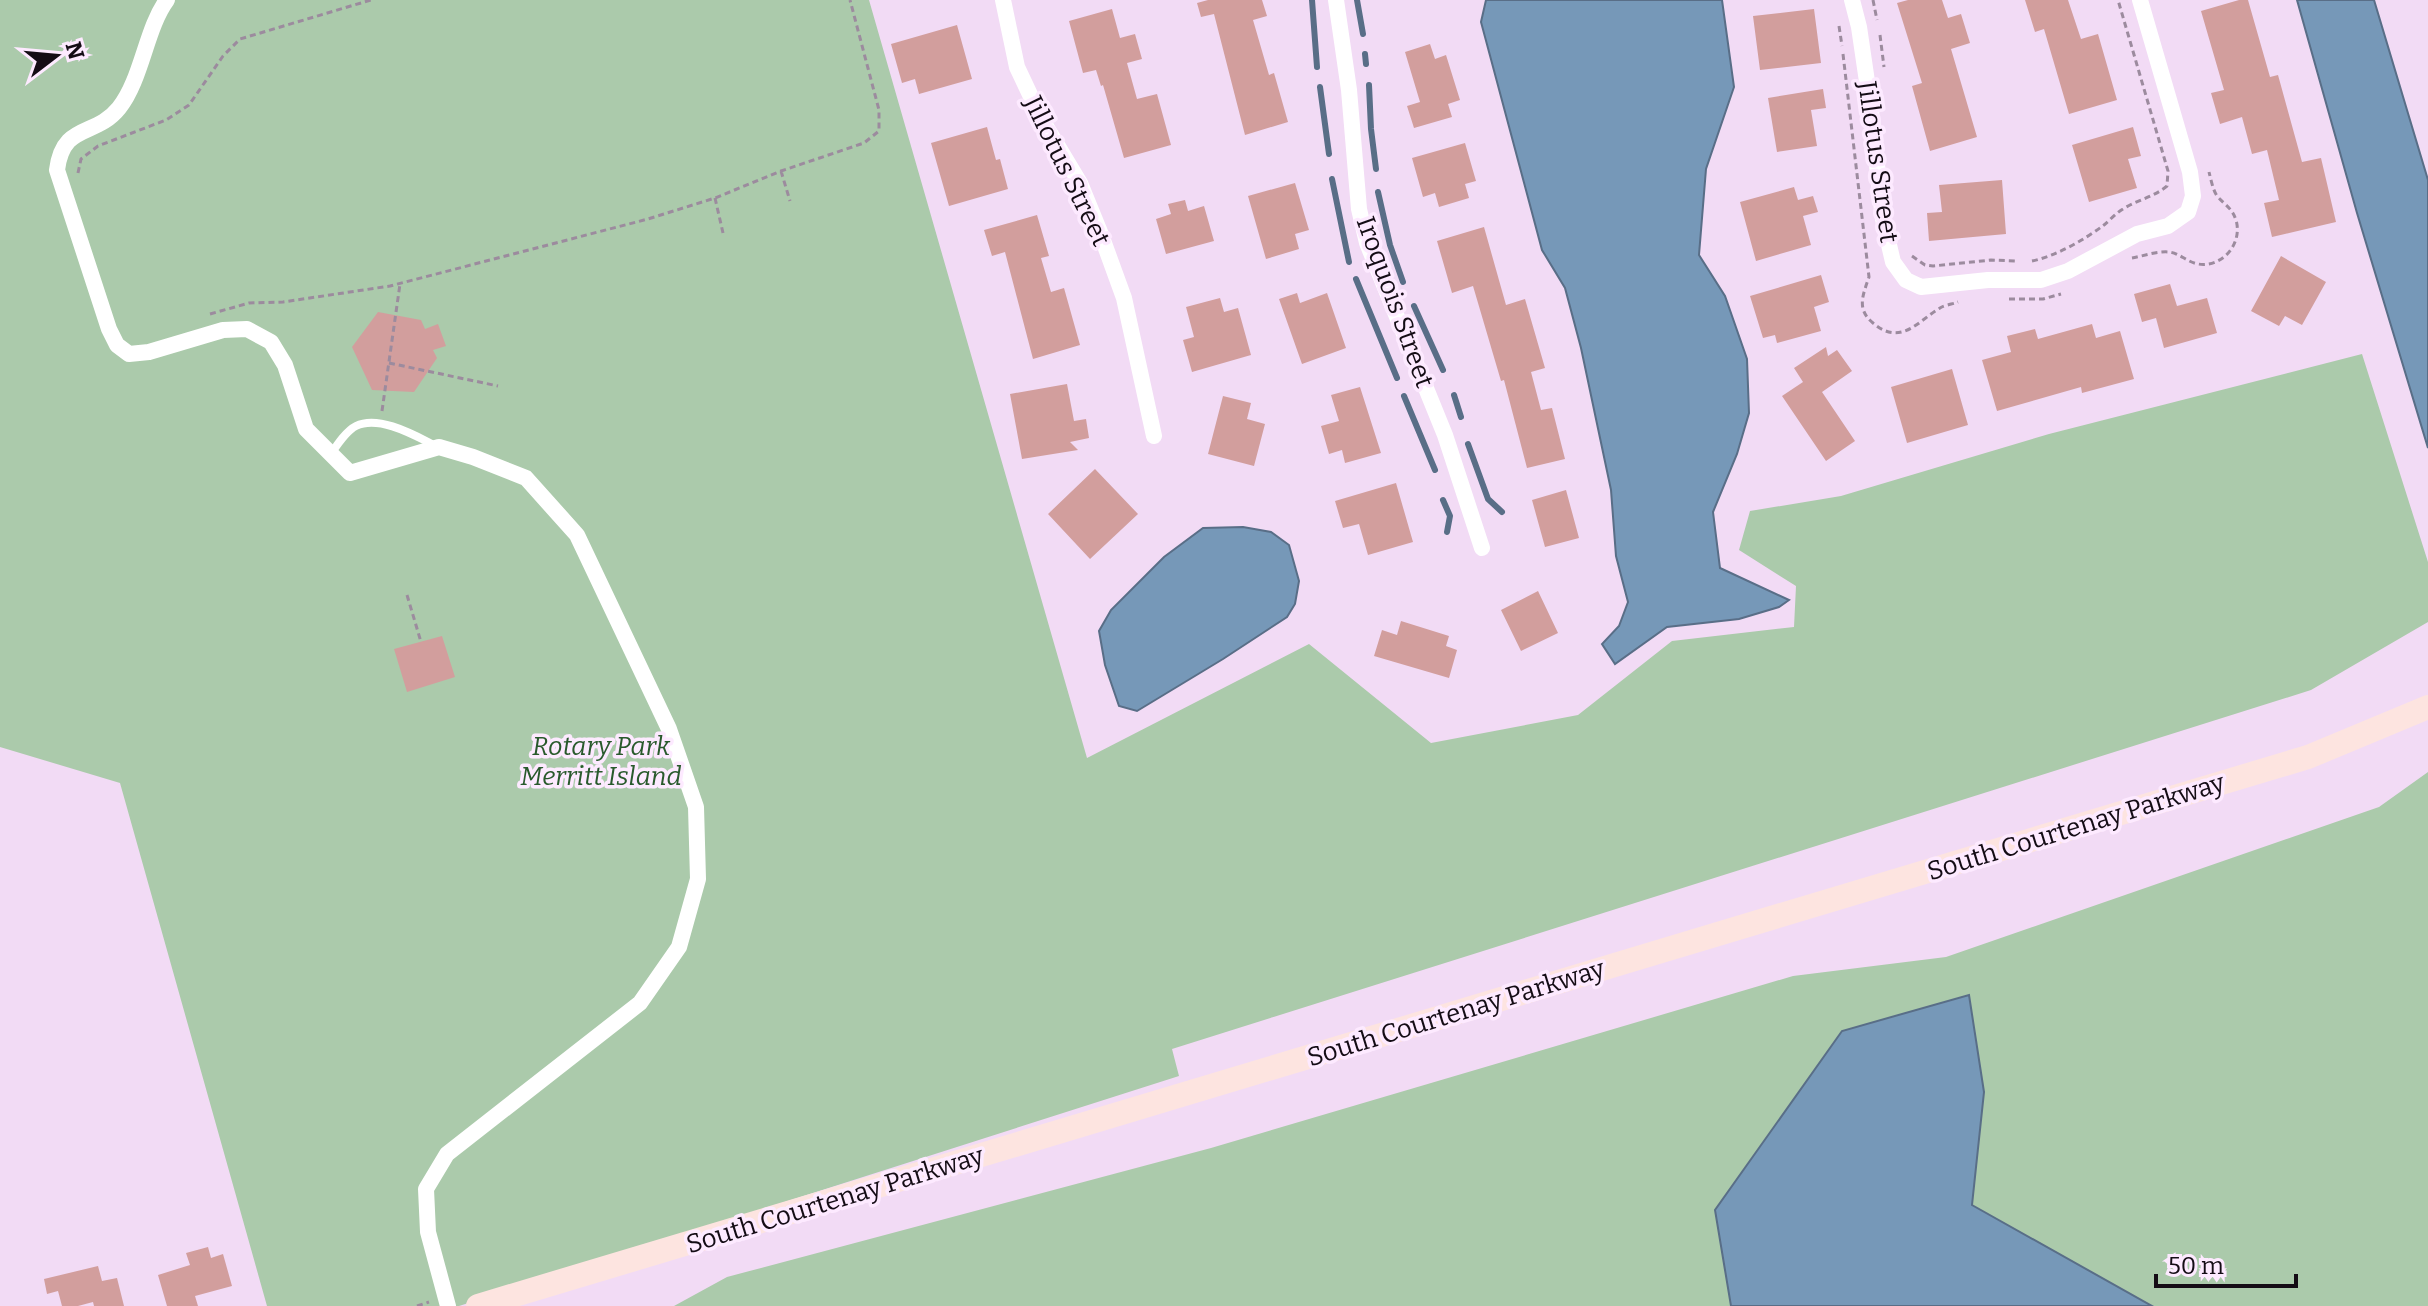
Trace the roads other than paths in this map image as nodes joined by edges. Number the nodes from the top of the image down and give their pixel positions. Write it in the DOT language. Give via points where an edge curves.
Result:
graph roads {
  1 [pos="167,0"];
  2 [pos="1003,0"];
  3 [pos="1336,0"];
  4 [pos="1852,0"];
  5 [pos="2140,0"];
  6 [pos="1154,436"];
  7 [pos="439,447"];
  8 [pos="331,454"];
  9 [pos="1482,548"];
  10 [pos="2428,707"];
  11 [pos="448,1306"];
  12 [pos="478,1306"];
  1 -- 8 [label="street" via="125,100 113,115 70,138 59,153 57,170 109,329 129,354 223,330 247,329 271,342 285,365 306,429"];
  2 -- 6 [label="street, Jillotus Street" via="1017,67 1080,183 1124,298"];
  3 -- 9 [label="street, Iroquois Street" via="1367,243 1445,435"];
  4 -- 5 [label="street, Jillotus Street" via="1893,262 1906,280 1921,287 2041,280 2137,234 2168,226 2188,212 2193,196 2190,172"];
  7 -- 8 [label="street" via="350,473"];
  7 -- 8 [label="lane" via="380,423 356,426"];
  7 -- 11 [label="street" via="526,478 577,535 669,729 696,807 698,879 679,947 640,1003 447,1154 426,1189 428,1232"];
  10 -- 12 [label="main road, South Courtenay Parkway" via="2308,757"];
}
